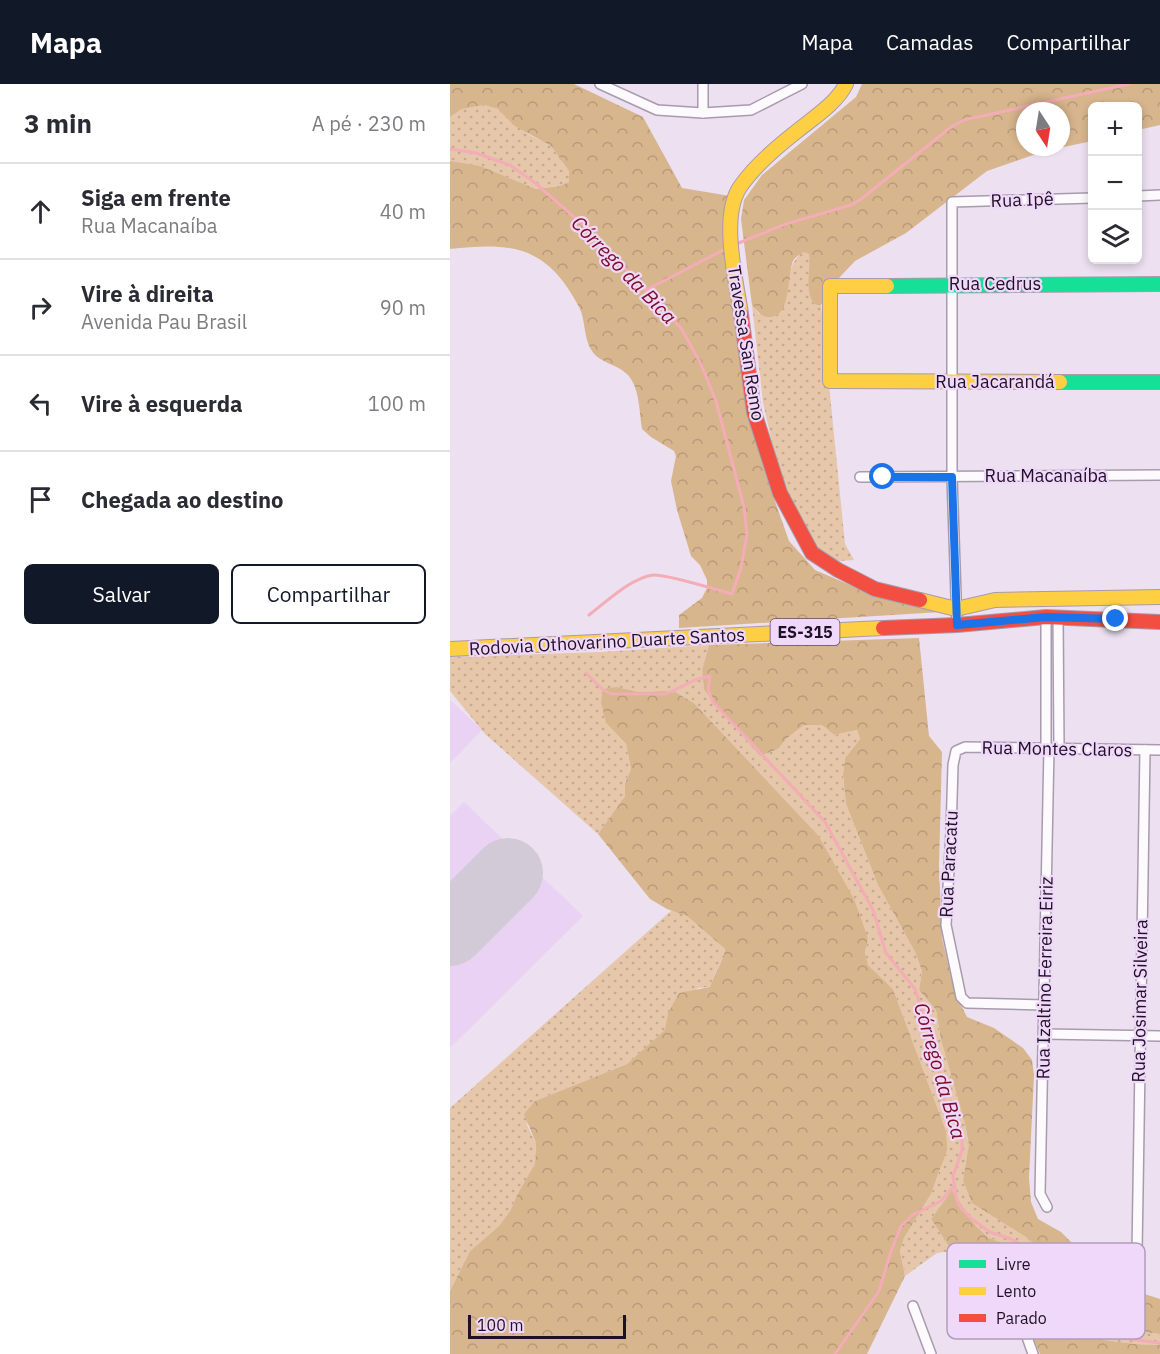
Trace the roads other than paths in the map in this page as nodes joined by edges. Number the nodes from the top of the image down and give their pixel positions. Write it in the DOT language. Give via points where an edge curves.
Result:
graph roads {
  1 [pos="600,84"];
  2 [pos="624,84"];
  3 [pos="703,84"];
  4 [pos="802,84"];
  5 [pos="846,84"];
  6 [pos="784,89"];
  7 [pos="624,95"];
  8 [pos="703,113"];
  9 [pos="1160,195"];
  10 [pos="1142,196"];
  11 [pos="1088,198"];
  12 [pos="1160,284"];
  13 [pos="951,285"];
  14 [pos="831,381"];
  15 [pos="951,382"];
  16 [pos="1160,382"];
  17 [pos="1160,475"];
  18 [pos="860,477"];
  19 [pos="952,477"];
  20 [pos="1160,597"];
  21 [pos="956,609"];
  22 [pos="1052,617"];
  23 [pos="1160,622"];
  24 [pos="957,625"];
  25 [pos="450,649"];
  26 [pos="1051,748"];
  27 [pos="1145,750"];
  28 [pos="1160,750"];
  29 [pos="956,751"];
  30 [pos="1044,1005"];
  31 [pos="1044,1034"];
  32 [pos="1139,1035"];
  33 [pos="1160,1036"];
  34 [pos="1047,1207"];
  35 [pos="1137,1243"];
  36 [pos="913,1306"];
  37 [pos="1028,1339"];
  38 [pos="930,1354"];
  39 [pos="1033,1354"];
  1 -- 7 [label="street"];
  2 -- 7 [label="street"];
  3 -- 8 [label="street"];
  4 -- 6 [label="street"];
  5 -- 21 [label="street, Travessa San Remo" via="822,111 776,148 740,187 733,203 730,235 754,412 780,493 812,553 875,589"];
  6 -- 8 [label="street" via="751,110"];
  7 -- 8 [label="street" via="657,110"];
  9 -- 10 [label="street"];
  11 -- 13 [label="street, Rua Ipê" via="952,202"];
  12 -- 13 [label="street, Rua Cedrus"];
  13 -- 14 [label="street, Rua Cedrus" via="830,286"];
  13 -- 15 [label="street"];
  14 -- 15 [label="street, Rua Jacarandá"];
  15 -- 16 [label="street, Rua Jacarandá"];
  15 -- 19 [label="street"];
  17 -- 19 [label="street, Rua Macanaíba"];
  18 -- 19 [label="street, Rua Macanaíba"];
  19 -- 21 [label="street"];
  20 -- 21 [label="street" via="995,600"];
  21 -- 24 [label="street"];
  22 -- 23 [label="street, Rodovia Othovarino Duarte Santos / ES-315"];
  22 -- 24 [label="street, Rodovia Othovarino Duarte Santos / ES-315"];
  22 -- 26 [label="street, Rua Izaltino Ferreira Eiriz"];
  24 -- 25 [label="street, Rodovia Othovarino Duarte Santos / ES-315"];
  26 -- 27 [label="street, Rua Montes Claros"];
  26 -- 29 [label="street, Rua Montes Claros" via="965,747"];
  26 -- 30 [label="street, Rua Izaltino Ferreira Eiriz"];
  27 -- 28 [label="street, Rua Montes Claros"];
  27 -- 32 [label="street, Rua Josimar Silveira"];
  29 -- 30 [label="street, Rua Paracatu" via="946,925 962,997 967,1003"];
  30 -- 31 [label="street, Rua Izaltino Ferreira Eiriz"];
  31 -- 32 [label="street"];
  31 -- 34 [label="street, Rua Izaltino Ferreira Eiriz" via="1040,1194"];
  32 -- 33 [label="street"];
  32 -- 35 [label="street, Rua Josimar Silveira"];
  36 -- 38 [label="street"];
  37 -- 39 [label="street"];
}
